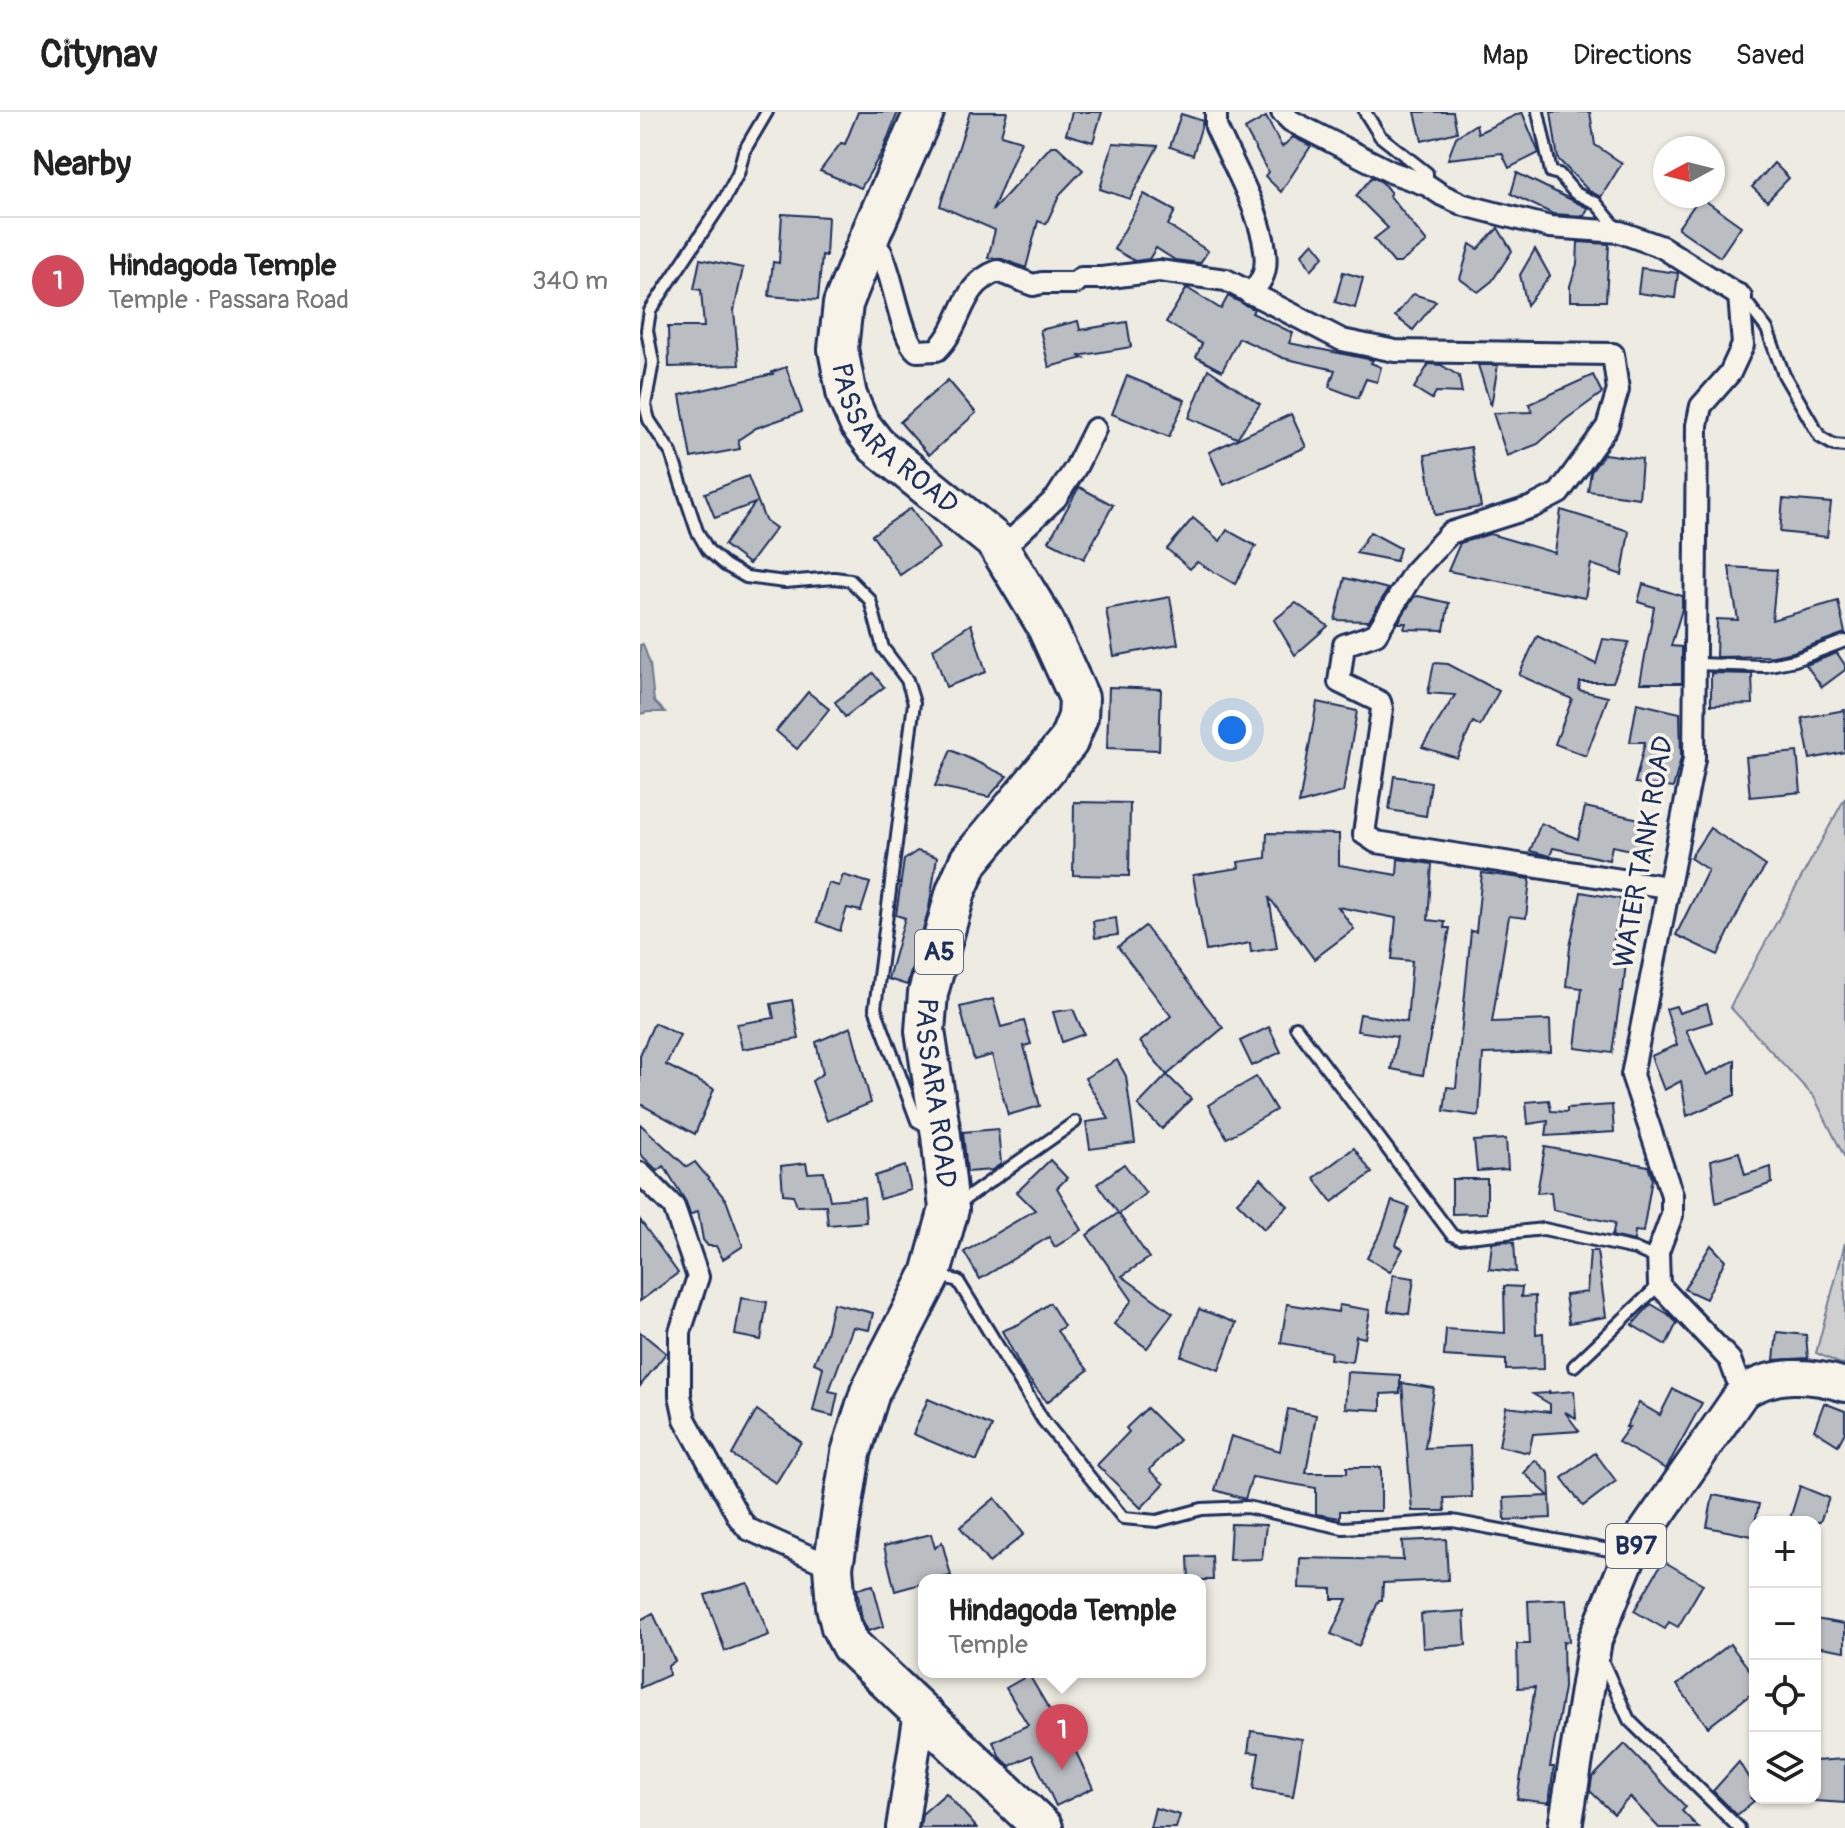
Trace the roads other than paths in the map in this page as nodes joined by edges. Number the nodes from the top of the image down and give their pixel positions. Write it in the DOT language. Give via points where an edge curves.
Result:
graph roads {
  1 [pos="767,112"];
  2 [pos="924,112"];
  3 [pos="1216,112"];
  4 [pos="1282,112"];
  5 [pos="1365,112"];
  6 [pos="1538,112"];
  7 [pos="1427,185"];
  8 [pos="1620,232"];
  9 [pos="866,247"];
  10 [pos="1250,294"];
  11 [pos="1740,296"];
  12 [pos="1095,429"];
  13 [pos="1845,446"];
  14 [pos="1001,550"];
  15 [pos="1845,641"];
  16 [pos="1694,664"];
  17 [pos="1667,887"];
  18 [pos="1296,1027"];
  19 [pos="1075,1122"];
  20 [pos="941,1135"];
  21 [pos="640,1173"];
  22 [pos="949,1209"];
  23 [pos="1658,1259"];
  24 [pos="931,1274"];
  25 [pos="1659,1285"];
  26 [pos="1574,1366"];
  27 [pos="1845,1385"];
  28 [pos="1742,1393"];
  29 [pos="1630,1554"];
  30 [pos="833,1567"];
  31 [pos="1595,1640"];
  32 [pos="920,1712"];
  33 [pos="902,1828"];
  34 [pos="1043,1828"];
  35 [pos="1565,1828"];
  36 [pos="1739,1828"];
  1 -- 20 [label="lane" via="724,200 650,311 647,330 653,362 645,405 671,453 708,550 746,577 850,580 870,600 883,648 907,680 914,703 875,1008 917,1121"];
  2 -- 9 [label="highway, PASSARA ROAD / A5"];
  3 -- 10 [label="street" via="1216,127 1258,218 1265,252 1265,269"];
  4 -- 7 [label="street" via="1391,172"];
  5 -- 7 [label="lane" via="1380,136 1427,173"];
  6 -- 8 [label="lane" via="1551,172 1596,203"];
  7 -- 8 [label="street" via="1464,205 1550,227"];
  8 -- 11 [label="street" via="1662,247"];
  9 -- 10 [label="street" via="881,252 908,339 917,351 937,350 967,294 998,271 1033,285 1159,271 1226,280"];
  9 -- 14 [label="highway, PASSARA ROAD / A5" via="843,304 838,349 847,396 859,423 876,445 988,532"];
  10 -- 17 [label="street" via="1342,340 1395,351 1613,354 1618,390 1607,427 1559,493 1450,533 1414,572 1376,634 1344,645 1339,682 1380,702 1382,709 1364,834 1376,842"];
  11 -- 13 [label="lane" via="1767,329 1784,375 1820,437"];
  11 -- 16 [label="street, WATER TANK ROAD" via="1743,345 1730,373 1701,406 1697,425"];
  12 -- 14 [label="street" via="1056,498"];
  14 -- 20 [label="highway, PASSARA ROAD / A5" via="1051,635 1079,698 1078,717 1068,742 969,861 956,891 928,993 925,1031"];
  15 -- 16 [label="lane" via="1765,666"];
  16 -- 17 [label="street, WATER TANK ROAD" via="1694,759"];
  17 -- 23 [label="street, WATER TANK ROAD" via="1632,1075 1672,1195 1672,1215"];
  18 -- 23 [label="lane" via="1452,1235 1544,1229"];
  19 -- 22 [label="lane"];
  20 -- 22 [label="highway, PASSARA ROAD / A5"];
  21 -- 30 [label="street" via="674,1207 698,1277 680,1332 685,1419 748,1529"];
  22 -- 24 [label="highway, PASSARA ROAD / A5"];
  23 -- 25 [label="street, WATER TANK ROAD"];
  24 -- 29 [label="lane" via="958,1281 1043,1420 1123,1518 1157,1521 1202,1509 1247,1507 1343,1528 1453,1521"];
  24 -- 30 [label="highway, PASSARA ROAD / A5" via="870,1392 851,1453"];
  25 -- 26 [label="lane"];
  25 -- 28 [label="street" via="1730,1360"];
  27 -- 28 [label="main road" via="1779,1377"];
  28 -- 29 [label="main road, B97"];
  29 -- 31 [label="main road, B97"];
  30 -- 32 [label="highway, PASSARA ROAD / A5" via="836,1606 851,1646"];
  31 -- 35 [label="main road, B97"];
  31 -- 36 [label="lane" via="1629,1720"];
  32 -- 33 [label="street"];
  32 -- 34 [label="highway, PASSARA ROAD / A5"];
}
